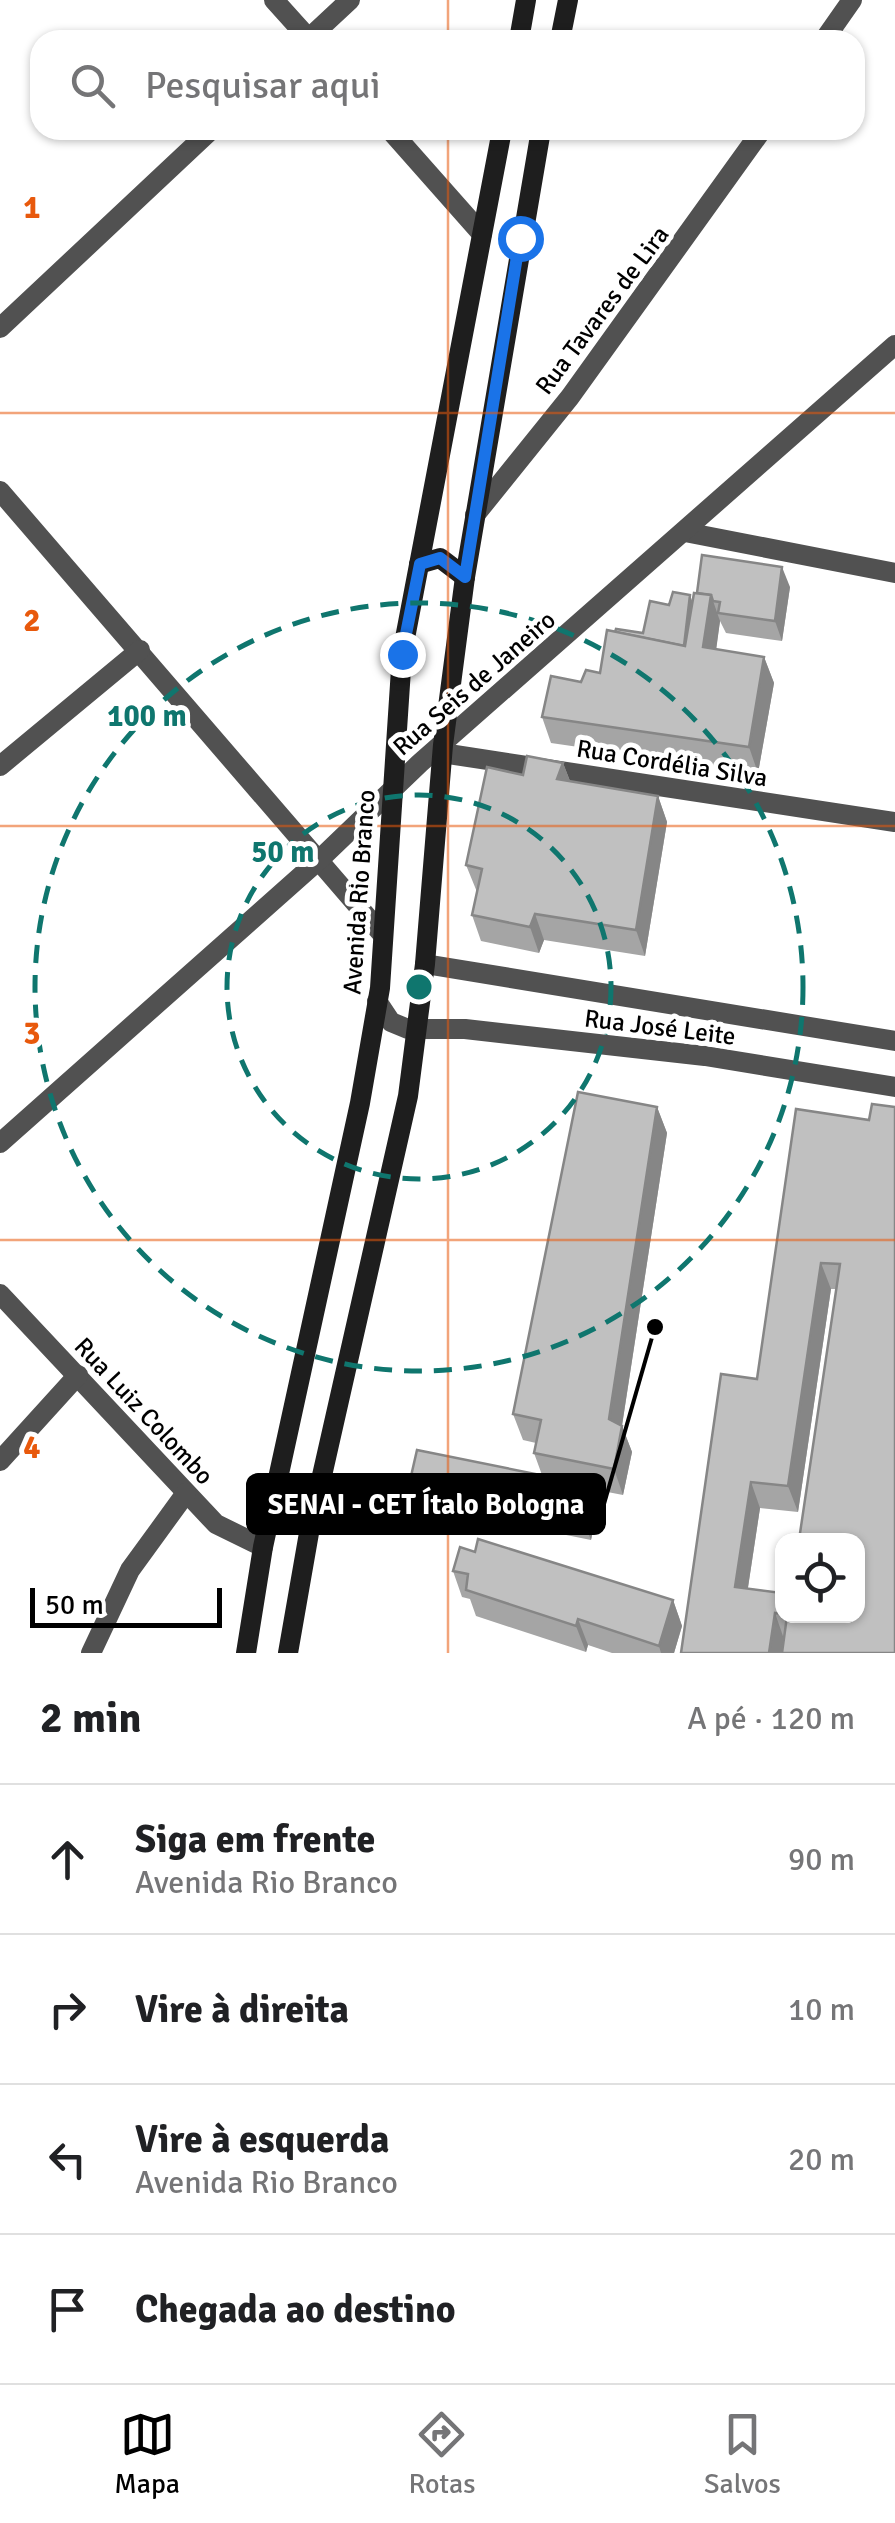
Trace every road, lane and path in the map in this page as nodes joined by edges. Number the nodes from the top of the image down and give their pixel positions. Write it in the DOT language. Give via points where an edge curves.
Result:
graph roads {
  1 [pos="274,0"];
  2 [pos="350,0"];
  3 [pos="526,0"];
  4 [pos="568,0"];
  5 [pos="852,0"];
  6 [pos="300,30"];
  7 [pos="319,30"];
  8 [pos="521,30"];
  9 [pos="562,30"];
  10 [pos="831,30"];
  11 [pos="200,140"];
  12 [pos="399,140"];
  13 [pos="500,140"];
  14 [pos="540,140"];
  15 [pos="755,140"];
  16 [pos="482,234"];
  17 [pos="0,328"];
  18 [pos="895,345"];
  19 [pos="0,491"];
  20 [pos="475,515"];
  21 [pos="686,532"];
  22 [pos="420,564"];
  23 [pos="895,573"];
  24 [pos="465,577"];
  25 [pos="140,650"];
  26 [pos="442,749"];
  27 [pos="0,766"];
  28 [pos="390,790"];
  29 [pos="895,822"];
  30 [pos="320,860"];
  31 [pos="382,934"];
  32 [pos="425,964"];
  33 [pos="378,1001"];
  34 [pos="418,1028"];
  35 [pos="895,1041"];
  36 [pos="895,1087"];
  37 [pos="0,1144"];
  38 [pos="0,1294"];
  39 [pos="78,1376"];
  40 [pos="0,1460"];
  41 [pos="186,1493"];
  42 [pos="262,1547"];
  43 [pos="92,1653"];
  44 [pos="246,1653"];
  45 [pos="288,1653"];
  1 -- 6 [label="street"];
  2 -- 7 [label="street"];
  3 -- 8 [label="main road"];
  4 -- 9 [label="main road"];
  5 -- 10 [label="street"];
  11 -- 17 [label="street"];
  12 -- 16 [label="street"];
  13 -- 16 [label="main road, Avenida Rio Branco"];
  14 -- 20 [label="main road"];
  15 -- 20 [label="street, Rua Tavares de Lira" via="570,397"];
  16 -- 22 [label="main road, Avenida Rio Branco"];
  18 -- 21 [label="street, Rua Seis de Janeiro"];
  19 -- 25 [label="street"];
  20 -- 24 [label="main road"];
  21 -- 23 [label="street"];
  21 -- 26 [label="street, Rua Seis de Janeiro"];
  22 -- 24 [label="main road" via="440,558"];
  22 -- 28 [label="main road, Avenida Rio Branco" via="402,654"];
  24 -- 26 [label="main road"];
  25 -- 27 [label="street"];
  25 -- 30 [label="street"];
  26 -- 28 [label="street, Rua Seis de Janeiro"];
  26 -- 29 [label="street, Rua Cordélia Silva"];
  26 -- 32 [label="main road"];
  28 -- 30 [label="street, Rua Seis de Janeiro"];
  28 -- 31 [label="main road, Avenida Rio Branco"];
  30 -- 31 [label="street"];
  30 -- 37 [label="street, Rua Seis de Janeiro"];
  31 -- 33 [label="main road, Avenida Rio Branco"];
  32 -- 34 [label="main road"];
  32 -- 35 [label="street, Rua José Leite"];
  33 -- 34 [label="street" via="390,1022"];
  33 -- 42 [label="main road, Avenida Rio Branco"];
  34 -- 36 [label="street, Rua José Leite" via="705,1056"];
  34 -- 45 [label="main road"];
  38 -- 39 [label="street, Rua Luiz Colombo"];
  39 -- 40 [label="street"];
  39 -- 41 [label="street, Rua Luiz Colombo"];
  41 -- 42 [label="street, Rua Luiz Colombo" via="216,1524"];
  41 -- 43 [label="street" via="130,1570"];
  42 -- 44 [label="main road, Avenida Rio Branco"];
}
